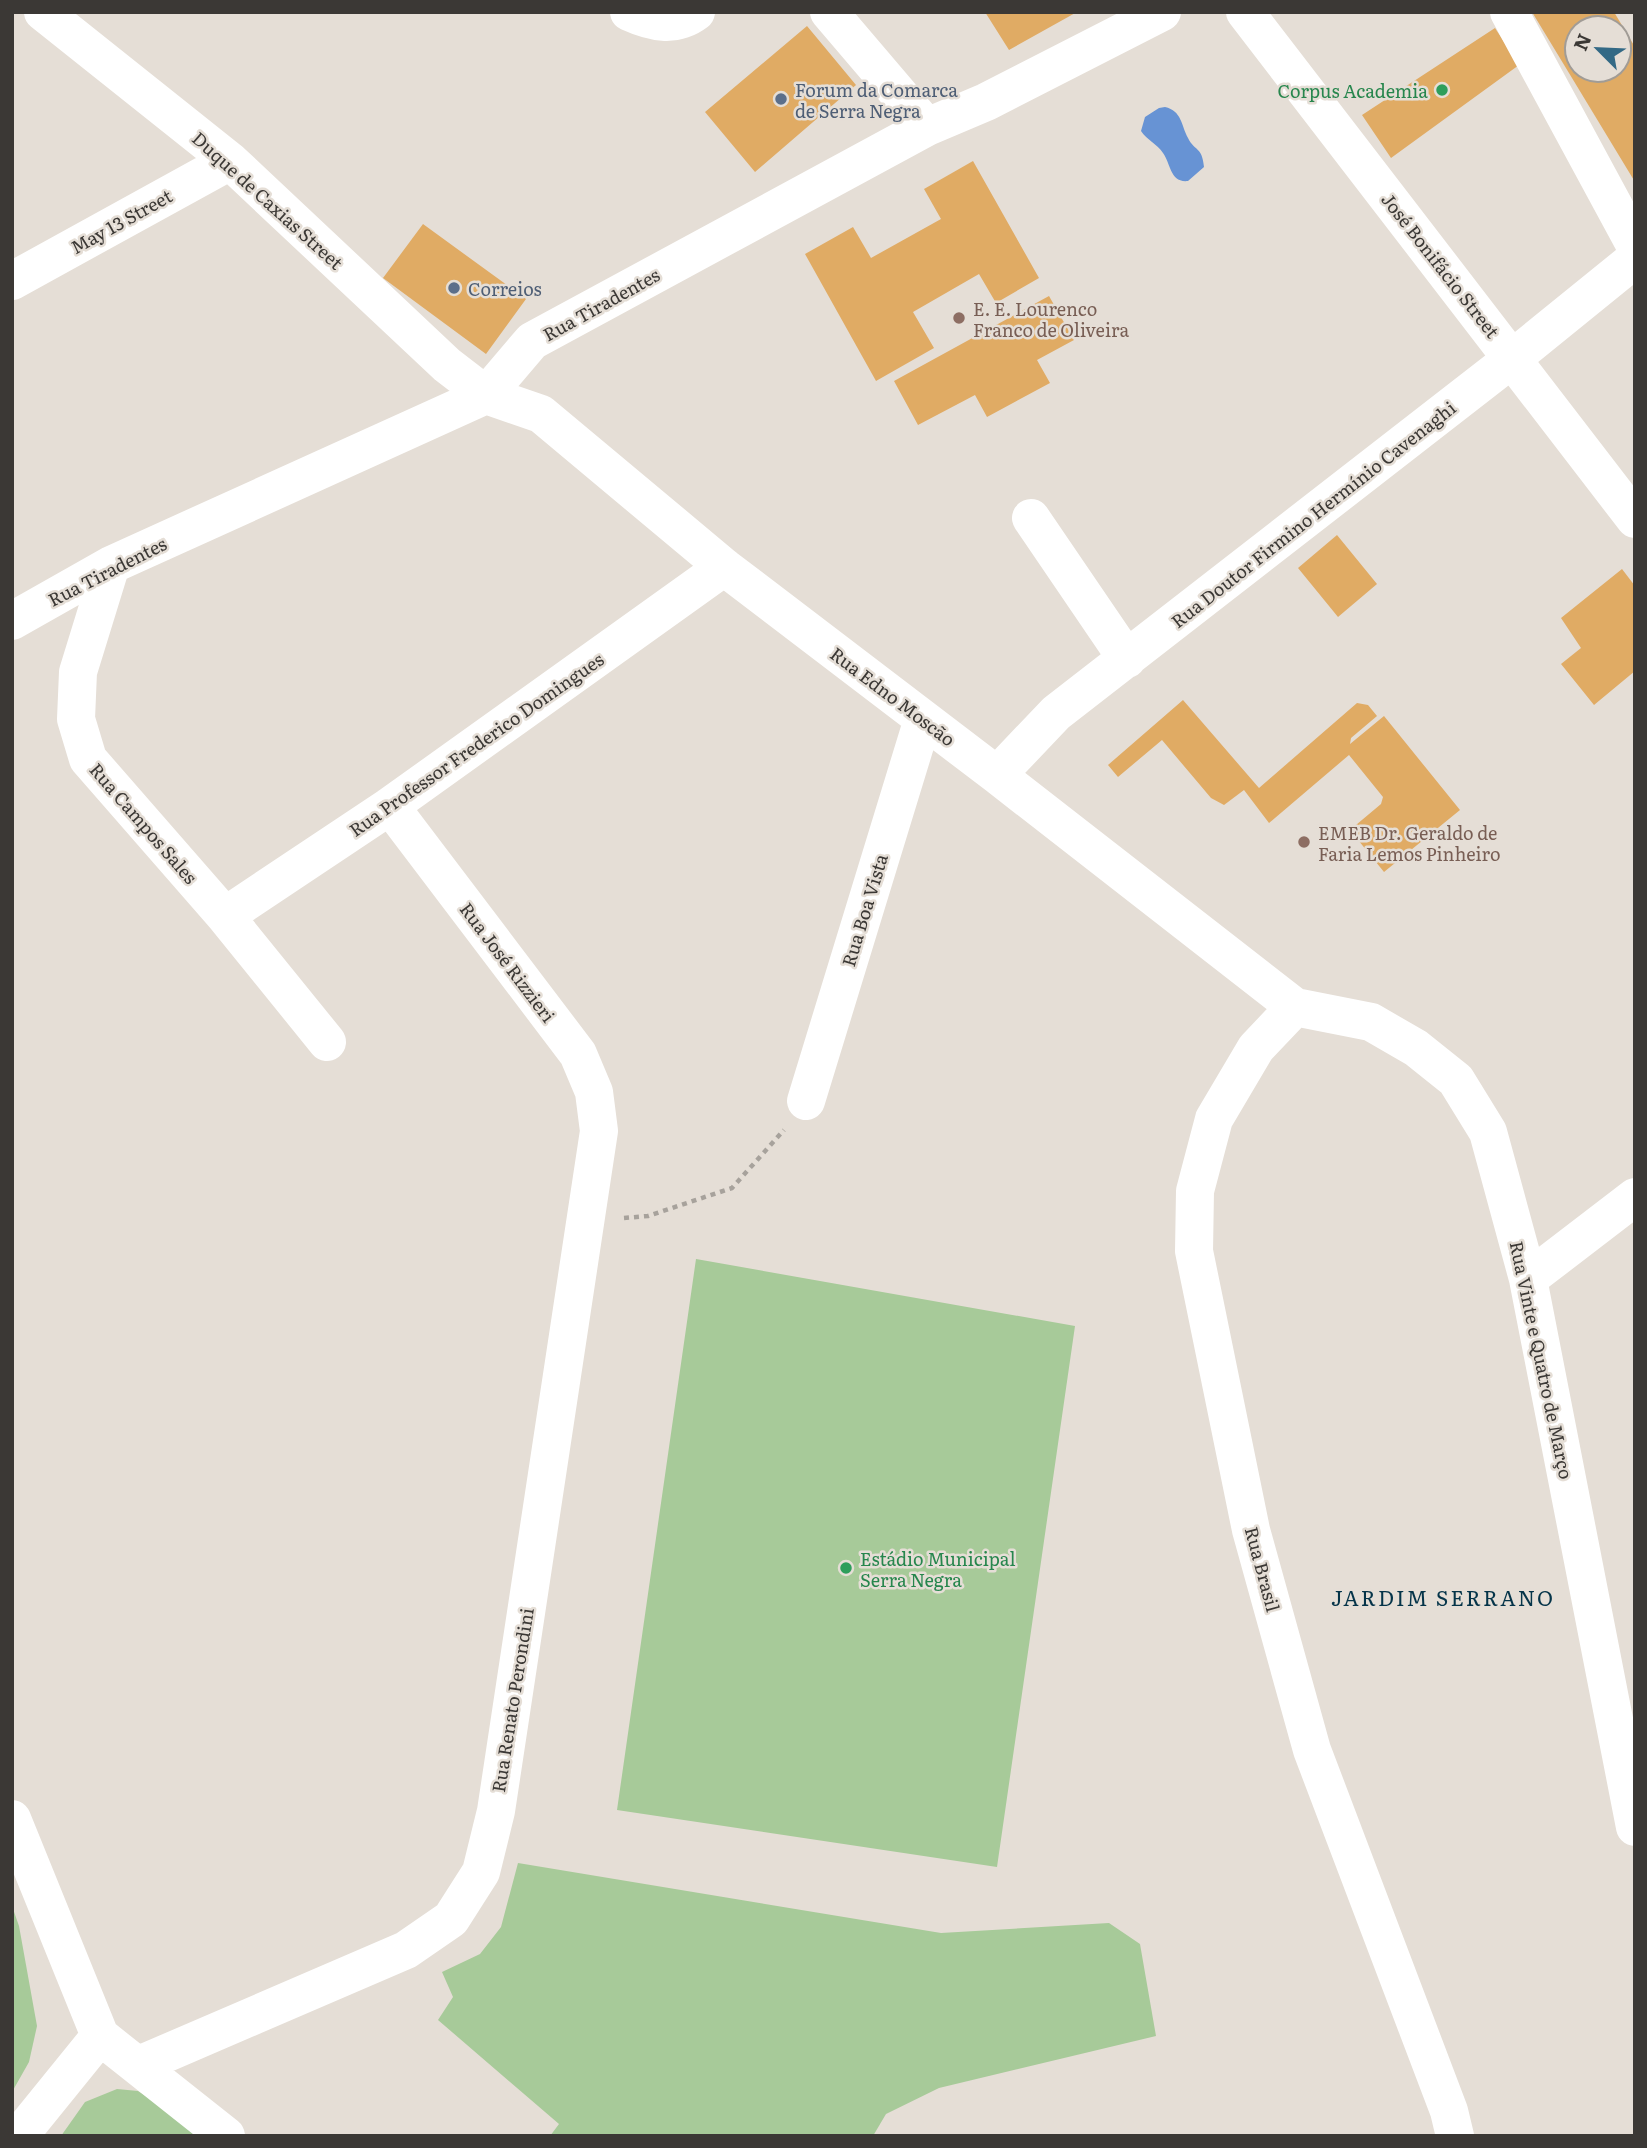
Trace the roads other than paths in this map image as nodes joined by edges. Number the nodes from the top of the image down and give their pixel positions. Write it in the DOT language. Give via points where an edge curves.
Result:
graph roads {
  1 [pos="43,12"];
  2 [pos="629,12"];
  3 [pos="696,12"];
  4 [pos="829,12"];
  5 [pos="1162,12"];
  6 [pos="1245,12"];
  7 [pos="1508,12"];
  8 [pos="927,127"];
  9 [pos="230,161"];
  10 [pos="1635,245"];
  11 [pos="1635,259"];
  12 [pos="12,281"];
  13 [pos="1513,358"];
  14 [pos="486,395"];
  15 [pos="1031,518"];
  16 [pos="1635,519"];
  17 [pos="111,565"];
  18 [pos="724,568"];
  19 [pos="12,621"];
  20 [pos="1127,659"];
  21 [pos="923,719"];
  22 [pos="997,775"];
  23 [pos="390,806"];
  24 [pos="225,916"];
  25 [pos="1295,1007"];
  26 [pos="327,1042"];
  27 [pos="806,1101"];
  28 [pos="598,1131"];
  29 [pos="1635,1197"];
  30 [pos="1528,1279"];
  31 [pos="12,1819"];
  32 [pos="1635,1828"];
  33 [pos="100,2036"];
  34 [pos="139,2064"];
  35 [pos="19,2136"];
  36 [pos="226,2136"];
  37 [pos="1455,2136"];
  1 -- 9 [label="street, Duque de Caxias Street"];
  2 -- 3 [label="street" via="664,23"];
  4 -- 8 [label="street"];
  5 -- 8 [label="street, Rua Tiradentes"];
  6 -- 13 [label="street, José Bonifácio Street"];
  7 -- 10 [label="street"];
  8 -- 14 [label="street, Rua Tiradentes" via="532,341"];
  9 -- 12 [label="street, May 13 Street"];
  9 -- 14 [label="street, Duque de Caxias Street" via="447,365"];
  11 -- 13 [label="street, Rua Doutor Firmino Hermínio Cavenaghi"];
  13 -- 16 [label="street, José Bonifácio Street"];
  13 -- 20 [label="street, Rua Doutor Firmino Hermínio Cavenaghi"];
  14 -- 17 [label="street, Rua Tiradentes"];
  14 -- 18 [label="street, Rua Edno Moscão" via="541,414"];
  15 -- 20 [label="street"];
  17 -- 19 [label="street, Rua Tiradentes"];
  17 -- 24 [label="street, Rua Campos Sales" via="78,672 76,719 88,759"];
  18 -- 21 [label="street, Rua Edno Moscão"];
  18 -- 23 [label="street, Rua Professor Frederico Domingues"];
  20 -- 22 [label="street, Rua Doutor Firmino Hermínio Cavenaghi" via="1056,713"];
  21 -- 22 [label="street, Rua Edno Moscão"];
  21 -- 27 [label="street, Rua Boa Vista"];
  22 -- 25 [label="street, Rua Edno Moscão"];
  23 -- 24 [label="street, Rua Professor Frederico Domingues"];
  23 -- 28 [label="street, Rua José Rizzieri" via="578,1054 594,1092"];
  24 -- 26 [label="street, Rua Campos Sales"];
  25 -- 30 [label="street, Rua Vinte e Quatro de Março" via="1371,1022 1416,1048 1456,1080 1488,1132"];
  25 -- 37 [label="street, Rua Brasil" via="1256,1048 1214,1119 1195,1191 1194,1251 1251,1530 1312,1750"];
  28 -- 34 [label="street, Rua Renato Perondini" via="495,1811 481,1872 451,1919 406,1950"];
  29 -- 30 [label="street"];
  30 -- 32 [label="street, Rua Vinte e Quatro de Março"];
  31 -- 33 [label="street"];
  33 -- 34 [label="street"];
  33 -- 35 [label="street"];
  34 -- 36 [label="street"];
}
